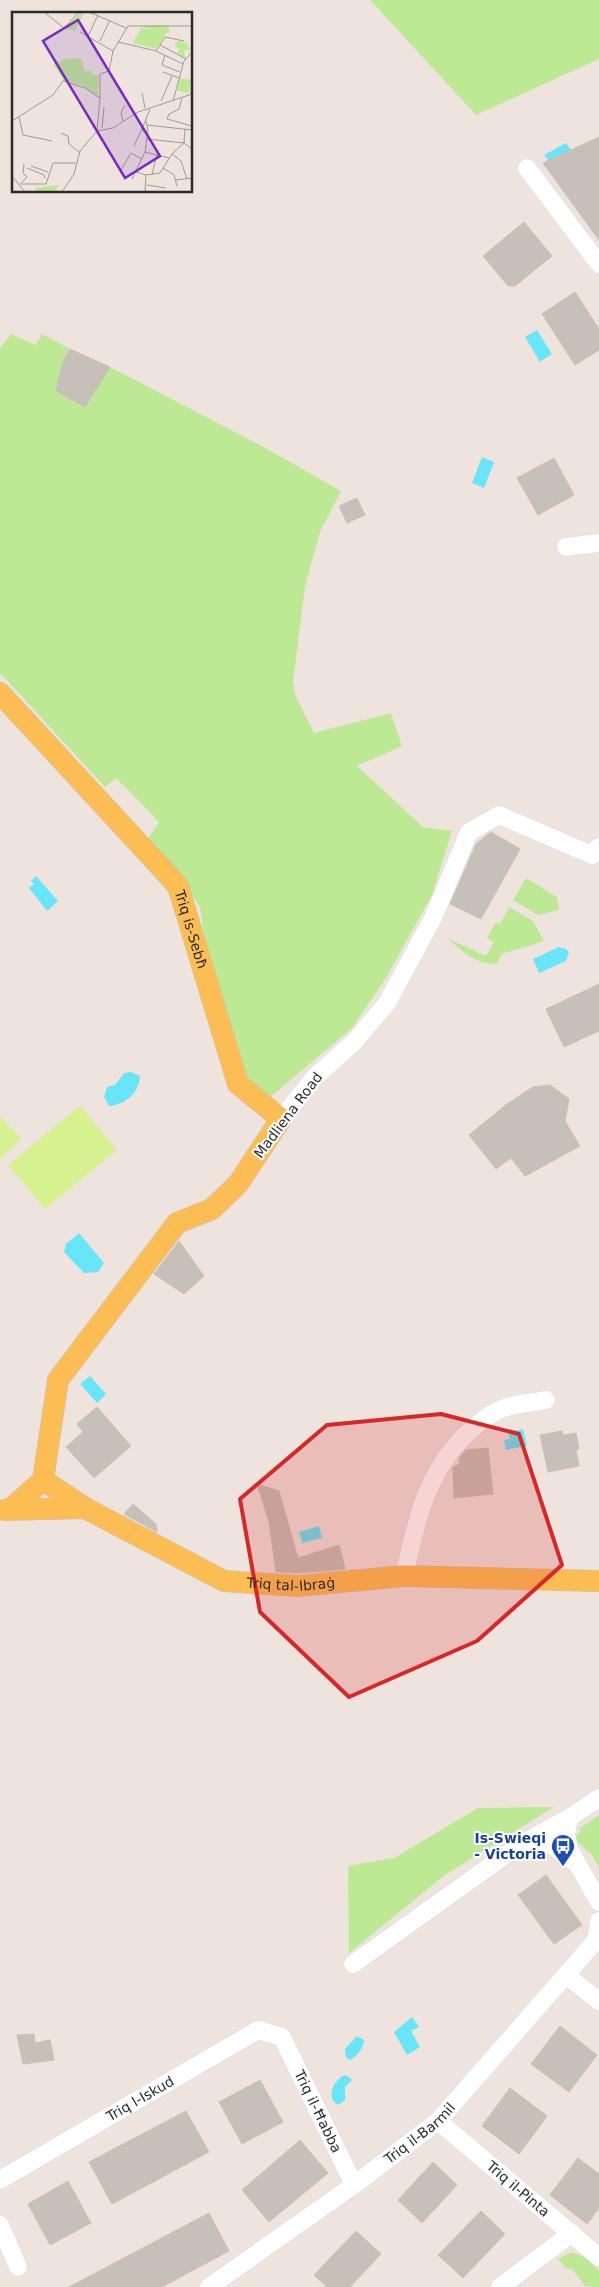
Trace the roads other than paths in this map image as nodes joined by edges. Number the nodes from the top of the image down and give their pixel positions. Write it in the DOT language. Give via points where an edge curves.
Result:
graph roads {
  1 [pos="527,168"];
  2 [pos="599,264"];
  3 [pos="599,543"];
  4 [pos="566,547"];
  5 [pos="0,694"];
  6 [pos="599,847"];
  7 [pos="281,1119"];
  8 [pos="546,1400"];
  9 [pos="43,1480"];
  10 [pos="85,1508"];
  11 [pos="6,1510"];
  12 [pos="404,1576"];
  13 [pos="599,1581"];
  14 [pos="599,1798"];
  15 [pos="569,1818"];
  16 [pos="518,1846"];
  17 [pos="579,1866"];
  18 [pos="599,1879"];
  19 [pos="599,1902"];
  20 [pos="599,1921"];
  21 [pos="597,1939"];
  22 [pos="353,1964"];
  23 [pos="567,1976"];
  24 [pos="599,2001"];
  25 [pos="282,2037"];
  26 [pos="438,2121"];
  27 [pos="0,2180"];
  28 [pos="354,2185"];
  29 [pos="0,2226"];
  30 [pos="572,2233"];
  31 [pos="599,2257"];
  32 [pos="18,2268"];
  33 [pos="209,2287"];
  34 [pos="500,2287"];
  1 -- 2 [label="street"];
  3 -- 4 [label="street"];
  5 -- 7 [label="main road, Triq is-Sebħ" via="178,886 238,1084"];
  6 -- 7 [label="street, Madliena Road" via="592,855 499,815 469,832 433,918 387,1003 354,1042 315,1076"];
  7 -- 9 [label="main road, Madliena Road" via="238,1184 212,1209 177,1223 58,1380"];
  8 -- 12 [label="street" via="504,1408 492,1414 466,1434 443,1460 430,1482 418,1516"];
  9 -- 10 [label="main road"];
  9 -- 11 [label="main road"];
  10 -- 11 [label="main road, Triq tal-Ibraġ"];
  10 -- 12 [label="main road, Triq tal-Ibraġ" via="224,1581 298,1586"];
  12 -- 13 [label="main road, Triq tal-Ibraġ"];
  14 -- 15 [label="street"];
  15 -- 16 [label="street"];
  15 -- 17 [label="street" via="566,1836"];
  16 -- 17 [label="street" via="550,1844"];
  16 -- 22 [label="street"];
  17 -- 18 [label="street"];
  17 -- 19 [label="street"];
  20 -- 21 [label="street, Triq il-Barmil"];
  21 -- 23 [label="street, Triq il-Barmil"];
  23 -- 24 [label="street"];
  23 -- 26 [label="street, Triq il-Barmil"];
  25 -- 27 [label="street, Triq l-Iskud" via="258,2030"];
  25 -- 28 [label="street, Triq il-Ħabba"];
  26 -- 28 [label="street, Triq il-Barmil"];
  26 -- 30 [label="street, Triq il-Pinta"];
  28 -- 33 [label="street, Triq il-Barmil"];
  29 -- 32 [label="street"];
  30 -- 31 [label="street, Triq il-Pinta"];
  30 -- 34 [label="street"];
}
